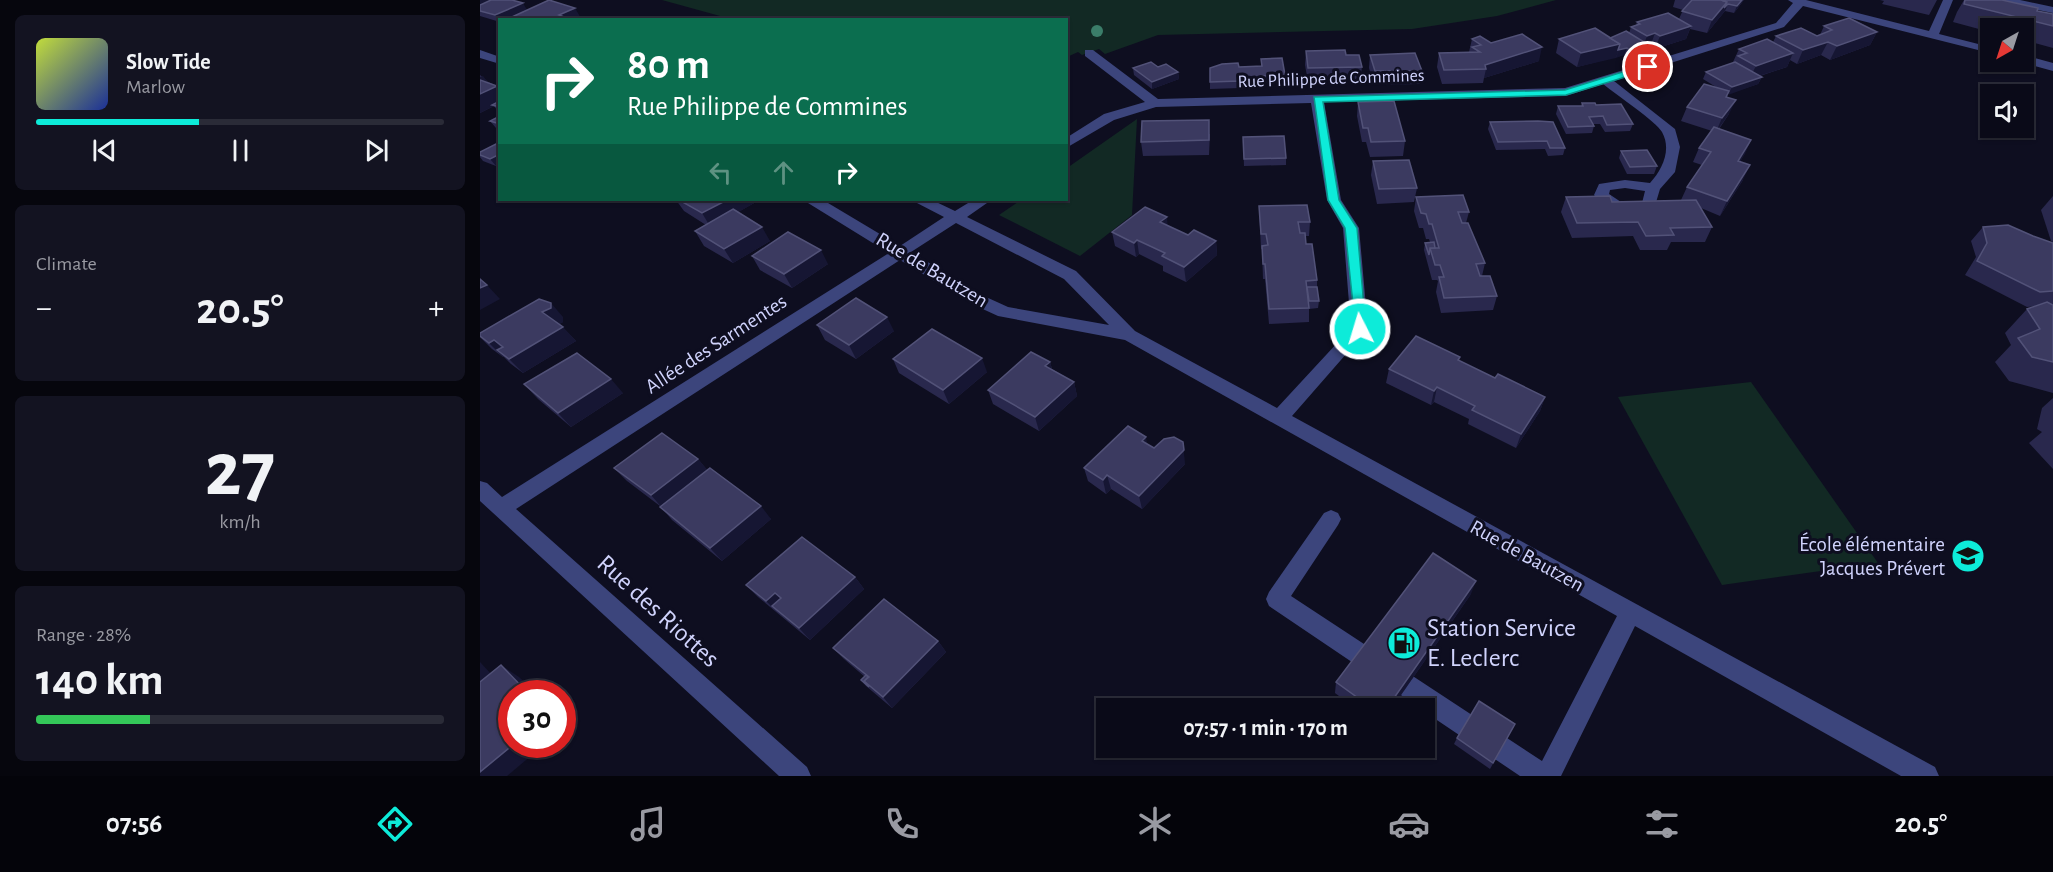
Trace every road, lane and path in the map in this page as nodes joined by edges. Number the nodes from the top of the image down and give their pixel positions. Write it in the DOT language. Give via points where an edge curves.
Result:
graph roads {
  1 [pos="1948,0"];
  2 [pos="2004,0"];
  3 [pos="1796,1"];
  4 [pos="2053,10"];
  5 [pos="1933,35"];
  6 [pos="1980,47"];
  7 [pos="1089,53"];
  8 [pos="480,54"];
  9 [pos="498,60"];
  10 [pos="2034,62"];
  11 [pos="2053,67"];
  12 [pos="1605,80"];
  13 [pos="1317,99"];
  14 [pos="1155,104"];
  15 [pos="1068,143"];
  16 [pos="1653,188"];
  17 [pos="815,201"];
  18 [pos="924,201"];
  19 [pos="980,201"];
  20 [pos="956,217"];
  21 [pos="902,252"];
  22 [pos="1129,335"];
  23 [pos="1279,418"];
  24 [pos="480,489"];
  25 [pos="501,508"];
  26 [pos="1331,519"];
  27 [pos="1630,613"];
  28 [pos="798,776"];
  29 [pos="1542,776"];
  30 [pos="1548,776"];
  31 [pos="1926,776"];
  1 -- 5 [label="street"];
  2 -- 4 [label="street"];
  3 -- 5 [label="street"];
  3 -- 12 [label="street, Rue Philippe de Commines" via="1780,25"];
  5 -- 6 [label="street"];
  7 -- 14 [label="street"];
  8 -- 9 [label="street"];
  10 -- 11 [label="street"];
  12 -- 13 [label="street, Rue Philippe de Commines" via="1566,92"];
  12 -- 16 [label="street" via="1668,129 1673,147 1668,172"];
  13 -- 14 [label="street, Rue Philippe de Commines"];
  13 -- 23 [label="street" via="1334,200 1351,228 1360,329"];
  14 -- 15 [label="street, Rue Philippe de Commines" via="1109,117"];
  17 -- 21 [label="street, Rue de Bautzen"];
  18 -- 20 [label="street, Rue de Bautzen"];
  19 -- 20 [label="street"];
  20 -- 21 [label="street, Allée des Sarmentes"];
  20 -- 22 [label="street, Rue de Bautzen" via="1070,274"];
  21 -- 22 [label="street, Rue de Bautzen" via="1004,312"];
  21 -- 25 [label="street, Allée des Sarmentes"];
  22 -- 23 [label="street, Rue de Bautzen"];
  23 -- 27 [label="street, Rue de Bautzen"];
  24 -- 25 [label="street, Rue des Riottes"];
  25 -- 28 [label="street, Rue des Riottes"];
  26 -- 29 [label="street" via="1277,599"];
  27 -- 30 [label="street"];
  27 -- 31 [label="street, Rue de Bautzen"];
}
